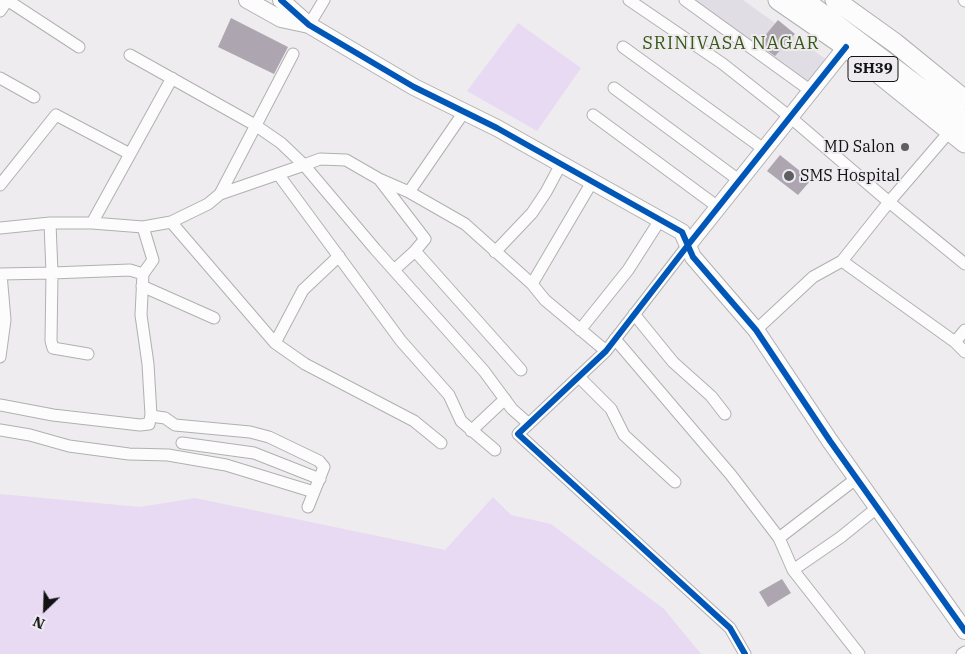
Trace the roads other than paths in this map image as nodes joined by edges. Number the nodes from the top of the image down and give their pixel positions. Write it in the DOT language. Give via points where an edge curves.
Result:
graph roads {
  1 [pos="6,0"];
  2 [pos="247,0"];
  3 [pos="281,0"];
  4 [pos="324,0"];
  5 [pos="629,0"];
  6 [pos="685,0"];
  7 [pos="778,0"];
  8 [pos="804,0"];
  9 [pos="835,0"];
  10 [pos="0,11"];
  11 [pos="309,25"];
  12 [pos="79,46"];
  13 [pos="623,47"];
  14 [pos="846,47"];
  15 [pos="293,54"];
  16 [pos="130,55"];
  17 [pos="0,78"];
  18 [pos="172,78"];
  19 [pos="614,88"];
  20 [pos="811,91"];
  21 [pos="34,97"];
  22 [pos="964,98"];
  23 [pos="464,112"];
  24 [pos="593,115"];
  25 [pos="790,117"];
  26 [pos="255,125"];
  27 [pos="958,127"];
  28 [pos="965,143"];
  29 [pos="765,150"];
  30 [pos="130,154"];
  31 [pos="560,164"];
  32 [pos="304,165"];
  33 [pos="278,174"];
  34 [pos="379,179"];
  35 [pos="740,181"];
  36 [pos="592,182"];
  37 [pos="0,185"];
  38 [pos="409,192"];
  39 [pos="220,194"];
  40 [pos="890,202"];
  41 [pos="718,207"];
  42 [pos="660,220"];
  43 [pos="172,222"];
  44 [pos="50,223"];
  45 [pos="92,223"];
  46 [pos="143,227"];
  47 [pos="0,228"];
  48 [pos="688,245"];
  49 [pos="415,251"];
  50 [pos="495,252"];
  51 [pos="339,256"];
  52 [pos="842,261"];
  53 [pos="965,264"];
  54 [pos="394,270"];
  55 [pos="52,273"];
  56 [pos="0,274"];
  57 [pos="142,280"];
  58 [pos="532,284"];
  59 [pos="634,314"];
  60 [pos="214,318"];
  61 [pos="580,330"];
  62 [pos="756,330"];
  63 [pos="965,330"];
  64 [pos="615,339"];
  65 [pos="955,342"];
  66 [pos="275,344"];
  67 [pos="606,351"];
  68 [pos="965,352"];
  69 [pos="88,354"];
  70 [pos="0,357"];
  71 [pos="521,370"];
  72 [pos="579,377"];
  73 [pos="505,399"];
  74 [pos="0,405"];
  75 [pos="725,414"];
  76 [pos="151,416"];
  77 [pos="529,424"];
  78 [pos="185,425"];
  79 [pos="0,430"];
  80 [pos="471,431"];
  81 [pos="182,443"];
  82 [pos="441,443"];
  83 [pos="495,450"];
  84 [pos="180,457"];
  85 [pos="857,478"];
  86 [pos="320,479"];
  87 [pos="675,482"];
  88 [pos="314,492"];
  89 [pos="308,507"];
  90 [pos="878,507"];
  91 [pos="779,538"];
  92 [pos="793,570"];
  93 [pos="965,631"];
  94 [pos="746,654"];
  95 [pos="859,654"];
  1 -- 10 [label="street"];
  1 -- 12 [label="street"];
  2 -- 11 [label="street" via="282,19"];
  3 -- 11 [label="street"];
  4 -- 11 [label="street"];
  5 -- 25 [label="street" via="723,64"];
  6 -- 20 [label="street"];
  7 -- 14 [label="main road, SH39"];
  8 -- 27 [label="main road"];
  9 -- 22 [label="main road, SH39"];
  11 -- 23 [label="street" via="414,87"];
  13 -- 29 [label="street"];
  14 -- 20 [label="street"];
  14 -- 27 [label="main road, SH39"];
  15 -- 26 [label="street"];
  16 -- 18 [label="street"];
  17 -- 21 [label="street"];
  18 -- 26 [label="street"];
  18 -- 30 [label="street"];
  19 -- 35 [label="street"];
  20 -- 25 [label="street"];
  23 -- 31 [label="street"];
  23 -- 38 [label="street"];
  24 -- 41 [label="street"];
  25 -- 29 [label="street"];
  25 -- 40 [label="street"];
  26 -- 32 [label="street"];
  26 -- 39 [label="street"];
  27 -- 28 [label="main road, SH39"];
  27 -- 40 [label="street"];
  29 -- 35 [label="street"];
  30 -- 37 [label="street" via="56,115"];
  30 -- 45 [label="street"];
  31 -- 36 [label="street"];
  31 -- 50 [label="street" via="532,212"];
  32 -- 33 [label="street"];
  32 -- 34 [label="street" via="320,159 346,160"];
  32 -- 54 [label="street"];
  33 -- 39 [label="street"];
  33 -- 51 [label="street"];
  34 -- 38 [label="street"];
  34 -- 49 [label="street" via="425,240"];
  35 -- 41 [label="street"];
  36 -- 42 [label="street"];
  36 -- 58 [label="street"];
  38 -- 50 [label="street" via="466,224"];
  39 -- 43 [label="street" via="208,204"];
  40 -- 52 [label="street"];
  40 -- 53 [label="street"];
  41 -- 48 [label="street"];
  42 -- 48 [label="street" via="682,232"];
  42 -- 61 [label="street" via="628,270"];
  43 -- 46 [label="street"];
  43 -- 66 [label="street"];
  44 -- 45 [label="street"];
  44 -- 47 [label="street"];
  44 -- 55 [label="street"];
  45 -- 46 [label="street"];
  46 -- 57 [label="street" via="153,260"];
  48 -- 59 [label="street"];
  48 -- 62 [label="street" via="693,257"];
  49 -- 54 [label="street"];
  49 -- 71 [label="street"];
  50 -- 58 [label="street"];
  51 -- 66 [label="street" via="303,290"];
  51 -- 80 [label="street" via="401,341 450,395 461,421"];
  52 -- 62 [label="street" via="813,277"];
  52 -- 65 [label="street"];
  54 -- 73 [label="street"];
  55 -- 56 [label="street"];
  55 -- 57 [label="street" via="130,270"];
  55 -- 69 [label="street" via="53,348"];
  56 -- 70 [label="street" via="4,320"];
  57 -- 60 [label="street"];
  57 -- 76 [label="street" via="141,315"];
  58 -- 61 [label="street" via="545,300"];
  59 -- 64 [label="street"];
  59 -- 75 [label="street" via="673,362"];
  61 -- 67 [label="street"];
  62 -- 85 [label="street"];
  63 -- 65 [label="street"];
  64 -- 67 [label="street"];
  64 -- 91 [label="street" via="731,475"];
  65 -- 68 [label="street"];
  66 -- 82 [label="street" via="305,364 414,421"];
  67 -- 72 [label="street"];
  72 -- 77 [label="street"];
  72 -- 87 [label="street" via="610,409 624,435"];
  73 -- 77 [label="street"];
  73 -- 80 [label="street"];
  74 -- 76 [label="street" via="140,425 149,424"];
  76 -- 78 [label="street" via="165,418 171,424"];
  77 -- 94 [label="street" via="518,434 730,628"];
  78 -- 81 [label="street"];
  78 -- 86 [label="street" via="269,437 319,461 324,467"];
  79 -- 84 [label="street" via="68,446"];
  80 -- 83 [label="street"];
  81 -- 84 [label="street"];
  81 -- 86 [label="street" via="254,453"];
  84 -- 88 [label="street" via="226,465"];
  85 -- 90 [label="street"];
  85 -- 91 [label="street"];
  86 -- 88 [label="street"];
  88 -- 89 [label="street"];
  90 -- 92 [label="street"];
  90 -- 93 [label="street"];
  91 -- 92 [label="street"];
  92 -- 95 [label="street"];
}
